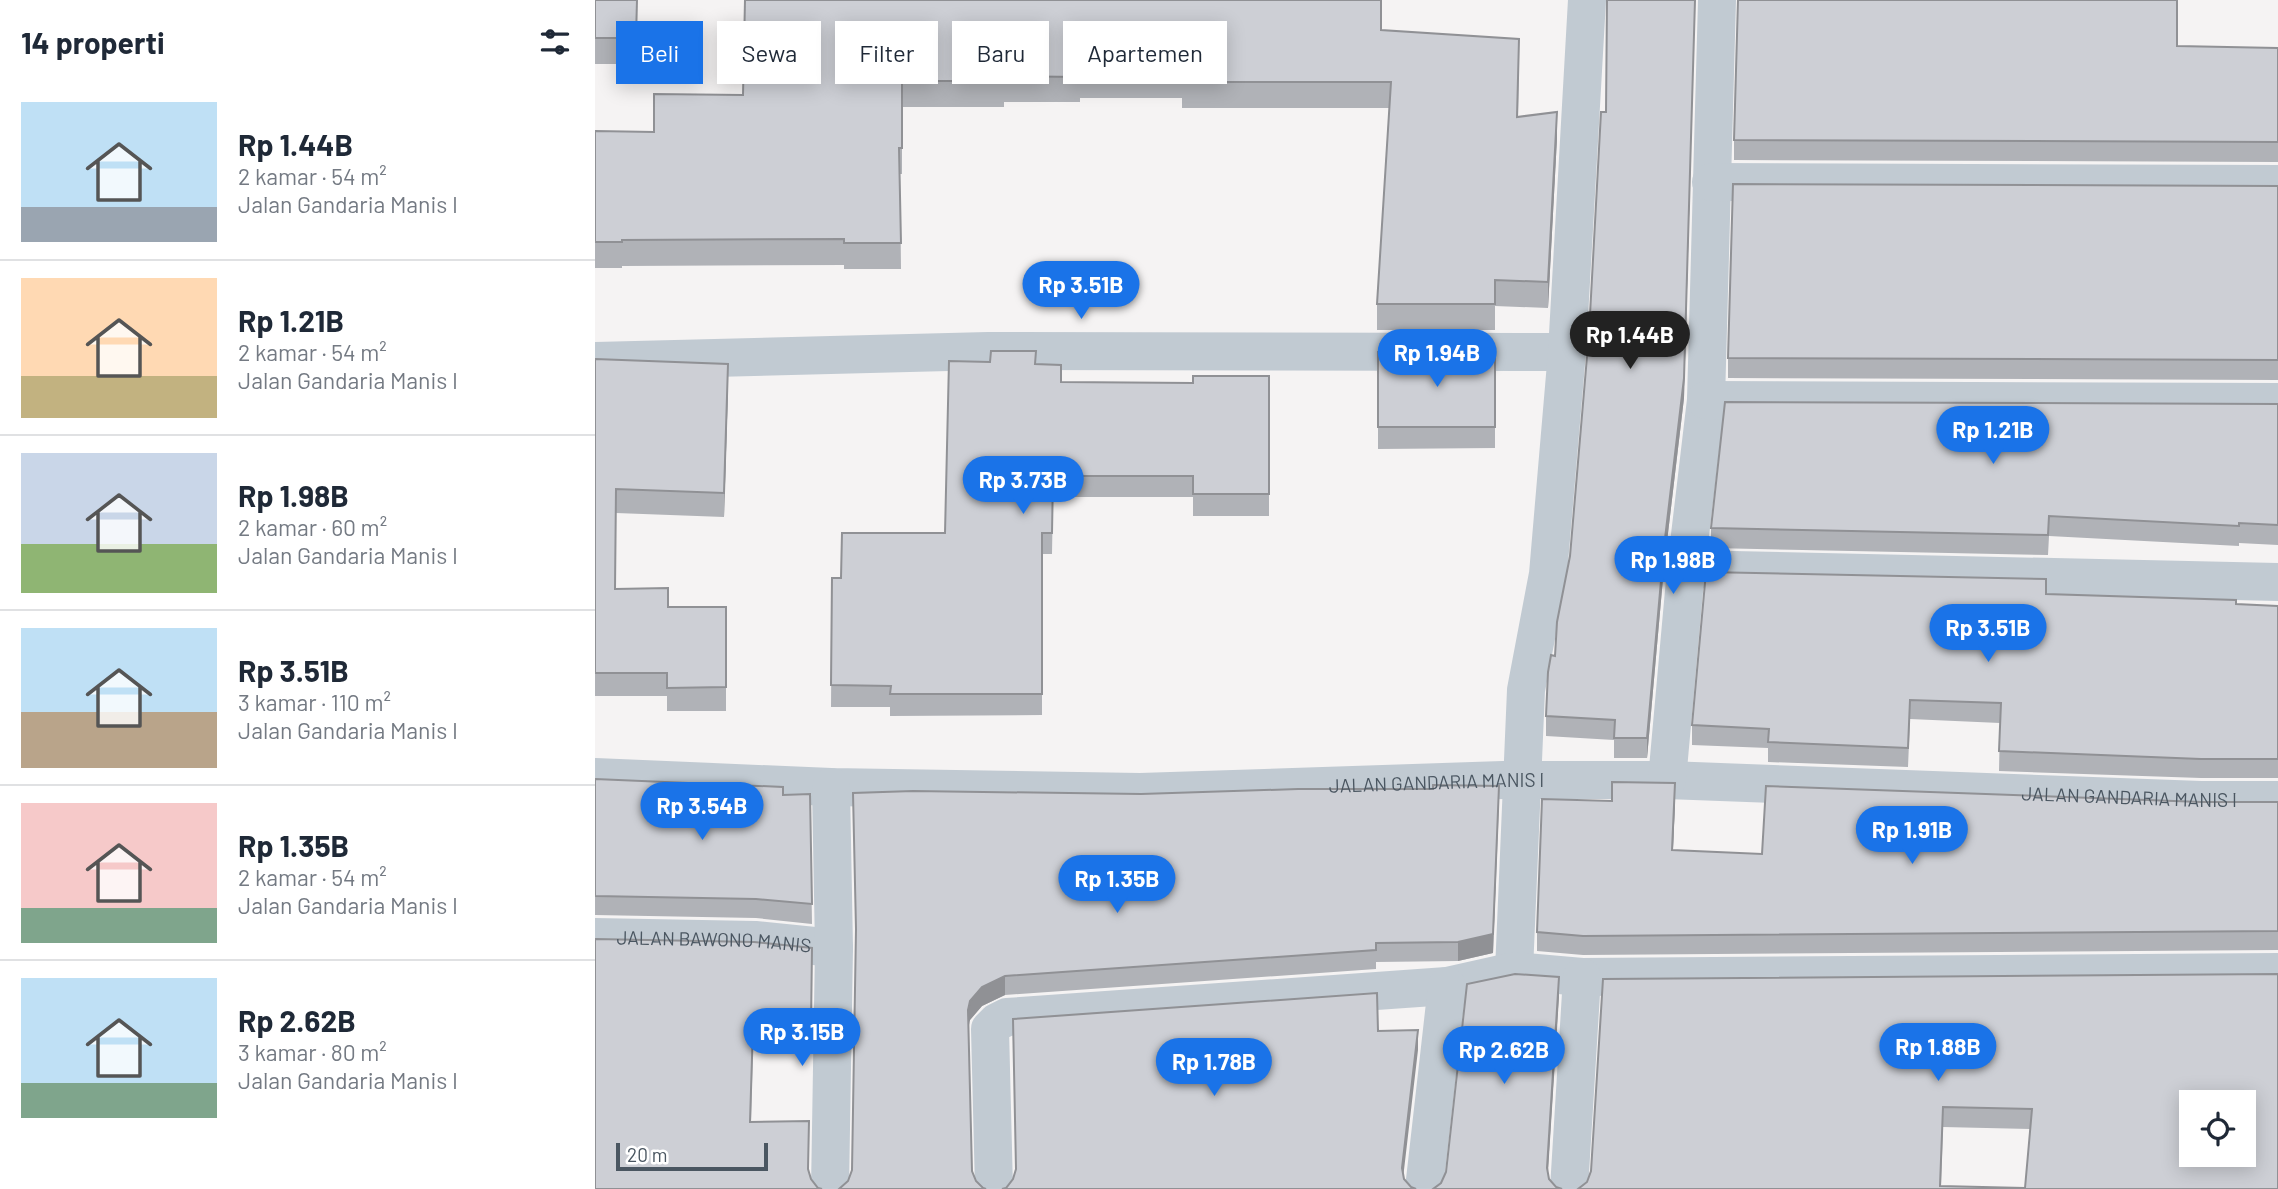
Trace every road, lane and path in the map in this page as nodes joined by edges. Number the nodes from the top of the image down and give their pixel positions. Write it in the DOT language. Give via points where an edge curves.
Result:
graph roads {
  1 [pos="1587,0"];
  2 [pos="1717,0"];
  3 [pos="1711,182"];
  4 [pos="2278,184"];
  5 [pos="1567,352"];
  6 [pos="595,361"];
  7 [pos="1706,400"];
  8 [pos="2278,402"];
  9 [pos="1686,569"];
  10 [pos="2278,582"];
  11 [pos="595,777"];
  12 [pos="1522,780"];
  13 [pos="1667,780"];
  14 [pos="831,787"];
  15 [pos="2278,800"];
  16 [pos="595,937"];
  17 [pos="834,948"];
  18 [pos="1514,971"];
  19 [pos="2278,972"];
  20 [pos="1582,977"];
  21 [pos="1447,986"];
  22 [pos="830,1189"];
  23 [pos="994,1189"];
  24 [pos="1424,1189"];
  25 [pos="1569,1189"];
  1 -- 5 [label="street"];
  2 -- 3 [label="street"];
  3 -- 4 [label="street"];
  3 -- 7 [label="street"];
  5 -- 6 [label="street" via="988,351"];
  5 -- 12 [label="street" via="1548,574 1525,690"];
  7 -- 8 [label="street"];
  7 -- 9 [label="street"];
  9 -- 10 [label="street"];
  9 -- 13 [label="street"];
  11 -- 14 [label="street, JALAN GANDARIA MANIS I"];
  12 -- 13 [label="street, JALAN GANDARIA MANIS I"];
  12 -- 14 [label="street, JALAN GANDARIA MANIS I" via="1140,792"];
  12 -- 18 [label="street"];
  13 -- 15 [label="street, JALAN GANDARIA MANIS I"];
  14 -- 17 [label="street"];
  16 -- 17 [label="street, JALAN BAWONO MANIS" via="755,940"];
  17 -- 22 [label="street"];
  18 -- 20 [label="street"];
  18 -- 21 [label="street"];
  19 -- 20 [label="street"];
  20 -- 25 [label="street"];
  21 -- 23 [label="street" via="1007,1017 990,1030"];
  21 -- 24 [label="street"];
}
